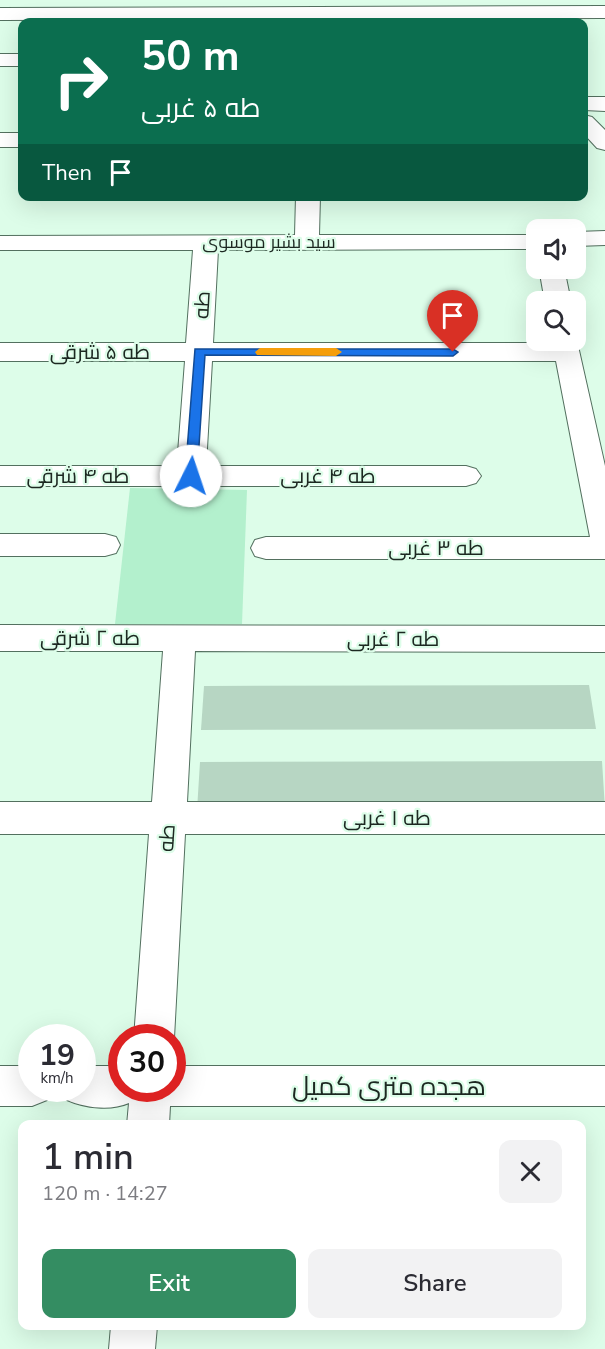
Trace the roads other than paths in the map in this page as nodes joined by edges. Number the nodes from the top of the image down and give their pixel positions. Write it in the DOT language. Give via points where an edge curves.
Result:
graph roads {
  1 [pos="489,7"];
  2 [pos="605,12"];
  3 [pos="0,14"];
  4 [pos="306,18"];
  5 [pos="517,18"];
  6 [pos="588,104"];
  7 [pos="605,104"];
  8 [pos="588,128"];
  9 [pos="0,140"];
  10 [pos="18,140"];
  11 [pos="597,141"];
  12 [pos="308,201"];
  13 [pos="605,238"];
  14 [pos="586,239"];
  15 [pos="308,242"];
  16 [pos="526,242"];
  17 [pos="0,243"];
  18 [pos="206,243"];
  19 [pos="526,347"];
  20 [pos="568,351"];
  21 [pos="0,352"];
  22 [pos="199,352"];
  23 [pos="594,426"];
  24 [pos="0,476"];
  25 [pos="191,476"];
  26 [pos="466,476"];
  27 [pos="605,538"];
  28 [pos="0,546"];
  29 [pos="105,546"];
  30 [pos="266,548"];
  31 [pos="605,548"];
  32 [pos="0,638"];
  33 [pos="180,638"];
  34 [pos="605,639"];
  35 [pos="0,818"];
  36 [pos="169,818"];
  37 [pos="605,818"];
  38 [pos="155,1024"];
  39 [pos="0,1086"];
  40 [pos="18,1086"];
  41 [pos="186,1086"];
  42 [pos="605,1086"];
  43 [pos="150,1102"];
  44 [pos="148,1120"];
  45 [pos="134,1330"];
  46 [pos="132,1349"];
  1 -- 4 [label="street"];
  1 -- 5 [label="street"];
  2 -- 5 [label="street"];
  3 -- 4 [label="street"];
  6 -- 7 [label="street"];
  8 -- 11 [label="street"];
  9 -- 10 [label="street"];
  12 -- 15 [label="street"];
  13 -- 14 [label="street"];
  15 -- 16 [label="street, سید بشیر موسوی"];
  15 -- 18 [label="street, سید بشیر موسوی"];
  17 -- 18 [label="street, سید بشیر موسوی"];
  18 -- 22 [label="street, طه"];
  19 -- 22 [label="street, طه ۵ شرقی"];
  20 -- 23 [label="street"];
  21 -- 22 [label="street, طه ۵ شرقی"];
  22 -- 25 [label="street, طه"];
  23 -- 27 [label="street"];
  24 -- 25 [label="street, طه ۴ شرقی"];
  25 -- 26 [label="street, طه ۴ غربی"];
  28 -- 29 [label="street"];
  30 -- 31 [label="street, طه ۳ غربی"];
  32 -- 33 [label="street, طه ۲ شرقی"];
  33 -- 34 [label="street, طه ۲ غربی"];
  33 -- 36 [label="street, طه"];
  35 -- 36 [label="street, طه ۱ غربی"];
  36 -- 37 [label="street, طه ۱ غربی"];
  36 -- 38 [label="street, طه"];
  39 -- 40 [label="street"];
  41 -- 42 [label="street, هجده متری کمیل"];
  43 -- 44 [label="street"];
  45 -- 46 [label="street"];
}
